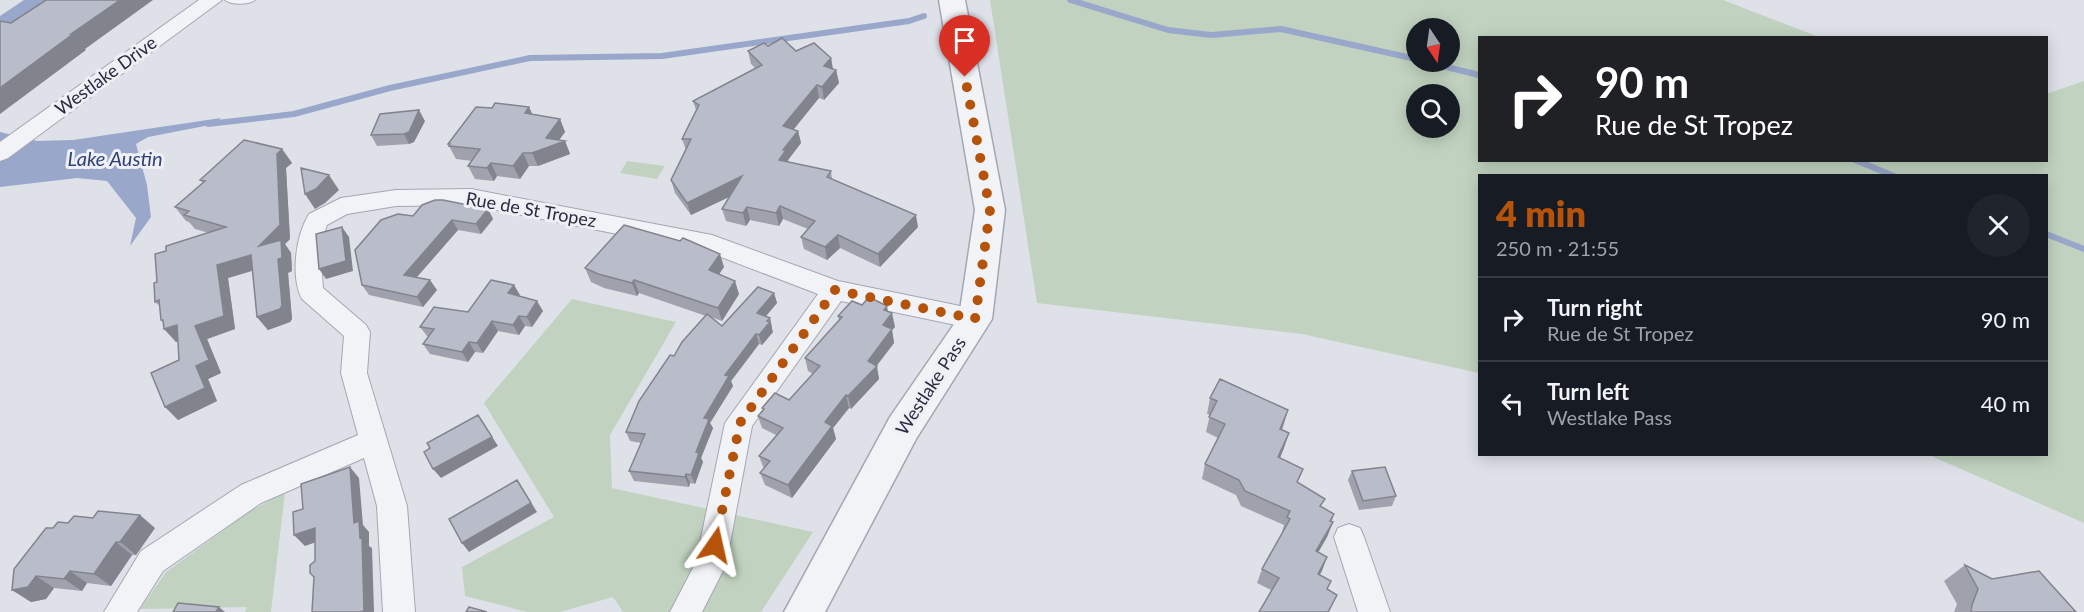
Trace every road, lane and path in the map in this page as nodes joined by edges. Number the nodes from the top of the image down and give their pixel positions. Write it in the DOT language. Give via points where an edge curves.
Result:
graph roads {
  1 [pos="212,0"];
  2 [pos="230,0"];
  3 [pos="250,0"];
  4 [pos="952,0"];
  5 [pos="0,153"];
  6 [pos="835,290"];
  7 [pos="975,319"];
  8 [pos="373,441"];
  9 [pos="1349,537"];
  10 [pos="120,612"];
  11 [pos="399,612"];
  12 [pos="686,612"];
  13 [pos="804,612"];
  14 [pos="1374,612"];
  1 -- 5 [label="street, Westlake Drive"];
  2 -- 3 [label="lane"];
  4 -- 7 [label="street, Westlake Pass" via="990,210"];
  6 -- 7 [label="street, Rue de St Tropez"];
  6 -- 8 [label="street, Rue de St Tropez" via="712,244 471,197 396,198 341,206 317,220 308,246 308,270 311,292 357,332 354,373"];
  6 -- 12 [label="street" via="740,423 711,565"];
  7 -- 13 [label="street, Westlake Pass" via="903,428"];
  8 -- 10 [label="street" via="251,494 170,548 152,561"];
  8 -- 11 [label="street, Rue de St Tropez" via="392,506"];
  9 -- 14 [label="street"];
}
